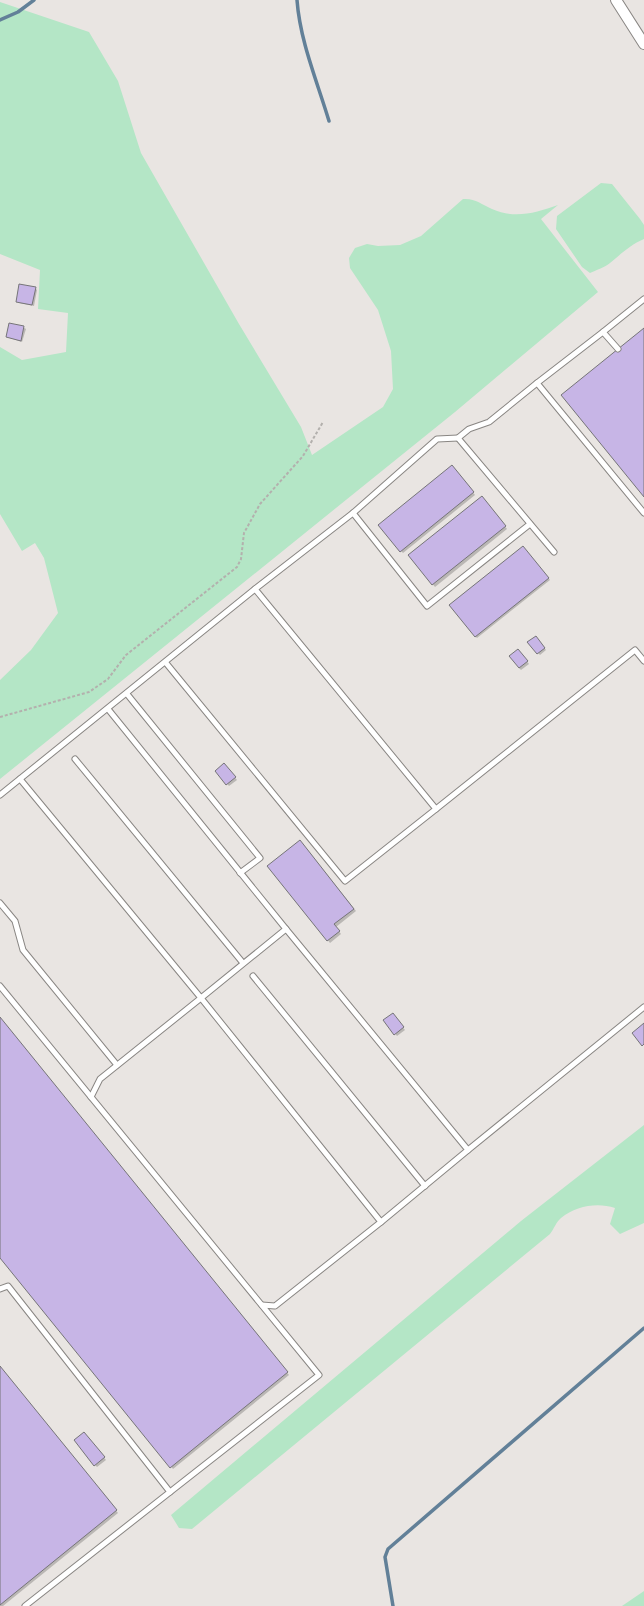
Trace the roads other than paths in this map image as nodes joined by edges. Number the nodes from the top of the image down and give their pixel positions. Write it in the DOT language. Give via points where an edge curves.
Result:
graph roads {
  1 [pos="616,0"];
  2 [pos="644,44"];
  3 [pos="644,298"];
  4 [pos="603,332"];
  5 [pos="618,349"];
  6 [pos="537,383"];
  7 [pos="458,438"];
  8 [pos="353,513"];
  9 [pos="644,513"];
  10 [pos="530,524"];
  11 [pos="554,552"];
  12 [pos="255,589"];
  13 [pos="644,661"];
  14 [pos="166,663"];
  15 [pos="127,694"];
  16 [pos="108,709"];
  17 [pos="75,759"];
  18 [pos="20,779"];
  19 [pos="0,795"];
  20 [pos="436,809"];
  21 [pos="240,872"];
  22 [pos="0,903"];
  23 [pos="286,929"];
  24 [pos="243,963"];
  25 [pos="252,976"];
  26 [pos="0,986"];
  27 [pos="201,998"];
  28 [pos="644,1007"];
  29 [pos="118,1065"];
  30 [pos="91,1097"];
  31 [pos="468,1150"];
  32 [pos="425,1186"];
  33 [pos="381,1222"];
  34 [pos="0,1289"];
  35 [pos="262,1305"];
  36 [pos="170,1492"];
  37 [pos="25,1606"];
  1 -- 2 [label="street"];
  3 -- 4 [label="lane"];
  4 -- 5 [label="lane"];
  4 -- 6 [label="lane"];
  6 -- 7 [label="lane" via="489,422 469,430"];
  6 -- 9 [label="lane"];
  7 -- 8 [label="lane" via="437,440"];
  7 -- 10 [label="lane"];
  8 -- 10 [label="lane" via="426,606"];
  8 -- 12 [label="lane"];
  10 -- 11 [label="lane"];
  12 -- 14 [label="lane"];
  12 -- 20 [label="lane"];
  13 -- 20 [label="lane" via="635,650"];
  14 -- 15 [label="lane"];
  14 -- 20 [label="lane" via="345,881"];
  15 -- 16 [label="lane"];
  15 -- 21 [label="lane" via="260,858"];
  16 -- 18 [label="lane"];
  16 -- 21 [label="lane"];
  17 -- 24 [label="lane"];
  18 -- 19 [label="lane"];
  18 -- 27 [label="lane"];
  21 -- 23 [label="lane"];
  22 -- 29 [label="lane" via="15,922 23,950"];
  23 -- 24 [label="lane"];
  23 -- 31 [label="lane"];
  24 -- 27 [label="lane"];
  25 -- 32 [label="lane"];
  26 -- 30 [label="lane"];
  27 -- 29 [label="lane"];
  27 -- 33 [label="lane"];
  28 -- 31 [label="lane"];
  29 -- 30 [label="lane" via="100,1079"];
  30 -- 35 [label="lane"];
  31 -- 32 [label="lane"];
  32 -- 33 [label="lane"];
  33 -- 35 [label="lane" via="275,1306"];
  34 -- 36 [label="lane" via="8,1286"];
  35 -- 36 [label="lane" via="320,1375"];
  36 -- 37 [label="lane"];
}
